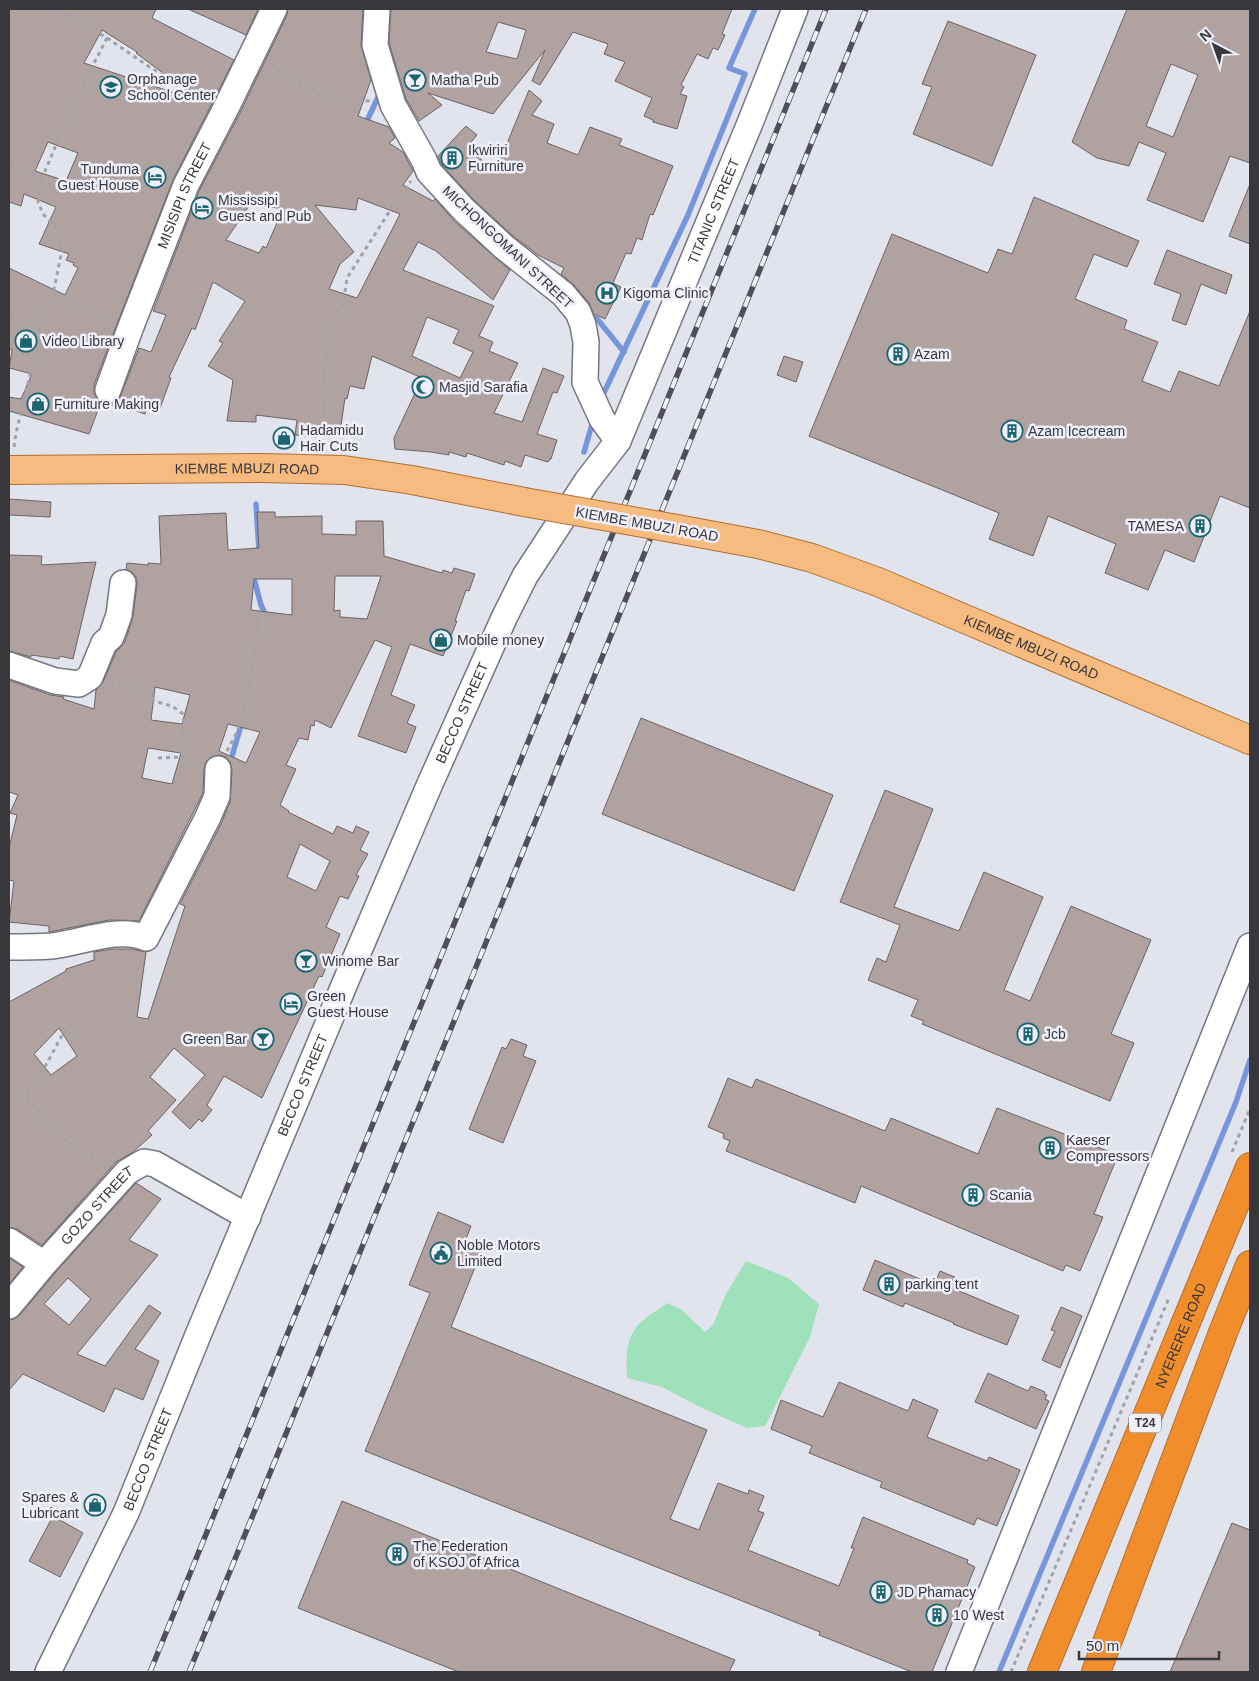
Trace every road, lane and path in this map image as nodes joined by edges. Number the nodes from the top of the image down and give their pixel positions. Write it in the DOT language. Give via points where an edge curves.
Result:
graph roads {
  1 [pos="50,9"];
  2 [pos="274,9"];
  3 [pos="377,9"];
  4 [pos="795,9"];
  5 [pos="107,38"];
  6 [pos="252,56"];
  7 [pos="393,105"];
  8 [pos="228,106"];
  9 [pos="424,160"];
  10 [pos="9,165"];
  11 [pos="42,178"];
  12 [pos="54,294"];
  13 [pos="9,317"];
  14 [pos="130,329"];
  15 [pos="41,330"];
  16 [pos="108,390"];
  17 [pos="323,416"];
  18 [pos="618,441"];
  19 [pos="10,470"];
  20 [pos="123,583"];
  21 [pos="259,612"];
  22 [pos="9,665"];
  23 [pos="79,684"];
  24 [pos="1250,740"];
  25 [pos="181,757"];
  26 [pos="158,758"];
  27 [pos="218,768"];
  28 [pos="1250,946"];
  29 [pos="9,947"];
  30 [pos="71,1022"];
  31 [pos="1250,1109"];
  32 [pos="1240,1161"];
  33 [pos="121,1180"];
  34 [pos="248,1217"];
  35 [pos="9,1241"];
  36 [pos="44,1264"];
  37 [pos="1250,1265"];
  38 [pos="1171,1293"];
  39 [pos="9,1306"];
  40 [pos="48,1672"];
  41 [pos="959,1672"];
  42 [pos="1010,1672"];
  43 [pos="1042,1672"];
  44 [pos="1096,1672"];
  1 -- 5 [label="path"];
  2 -- 6 [label="street, MISISIPI STREET"];
  3 -- 7 [label="street, MICHONGOMANI STREET" via="375,45"];
  4 -- 18 [label="street, TITANIC STREET"];
  5 -- 8 [label="path" via="154,70"];
  5 -- 11 [label="path" via="78,94"];
  6 -- 7 [label="path" via="328,98"];
  6 -- 8 [label="street, MISISIPI STREET"];
  7 -- 9 [label="street, MICHONGOMANI STREET"];
  8 -- 14 [label="street, MISISIPI STREET" via="186,185"];
  9 -- 17 [label="path" via="346,278 343,304 328,342"];
  9 -- 18 [label="street, MICHONGOMANI STREET" via="429,172 464,210 563,294 578,312 586,342 585,382 602,419"];
  10 -- 11 [label="path"];
  11 -- 12 [label="path" via="38,202 43,214 58,229 62,250"];
  12 -- 14 [label="path"];
  12 -- 15 [label="path" via="44,302 39,316"];
  13 -- 15 [label="path"];
  14 -- 16 [label="street, MISISIPI STREET"];
  15 -- 19 [label="path"];
  18 -- 34 [label="street, BECCO STREET" via="587,481 525,576 504,618 429,786"];
  19 -- 24 [label="main road, KIEMBE MBUZI ROAD, bridge" via="344,470 758,544 812,558 870,579"];
  20 -- 23 [label="street" via="119,615 111,637 104,643 90,677"];
  21 -- 27 [label="path" via="251,677 238,730"];
  22 -- 23 [label="street" via="55,681"];
  23 -- 25 [label="path" via="113,681 150,692 154,701 172,706 182,714 184,722"];
  25 -- 26 [label="path"];
  25 -- 27 [label="path"];
  27 -- 29 [label="street" via="216,796 208,817 146,938 104,935 52,946"];
  28 -- 41 [label="street"];
  30 -- 33 [label="path" via="26,1095 42,1118 63,1138"];
  31 -- 32 [label="path"];
  32 -- 43 [label="highway, NYERERE ROAD / T24"];
  33 -- 34 [label="street, GOZO STREET" via="144,1162 155,1164"];
  33 -- 36 [label="street, GOZO STREET"];
  34 -- 40 [label="street, BECCO STREET" via="126,1513"];
  35 -- 36 [label="street"];
  36 -- 39 [label="street, GOZO STREET"];
  37 -- 44 [label="highway"];
  38 -- 42 [label="path"];
}
